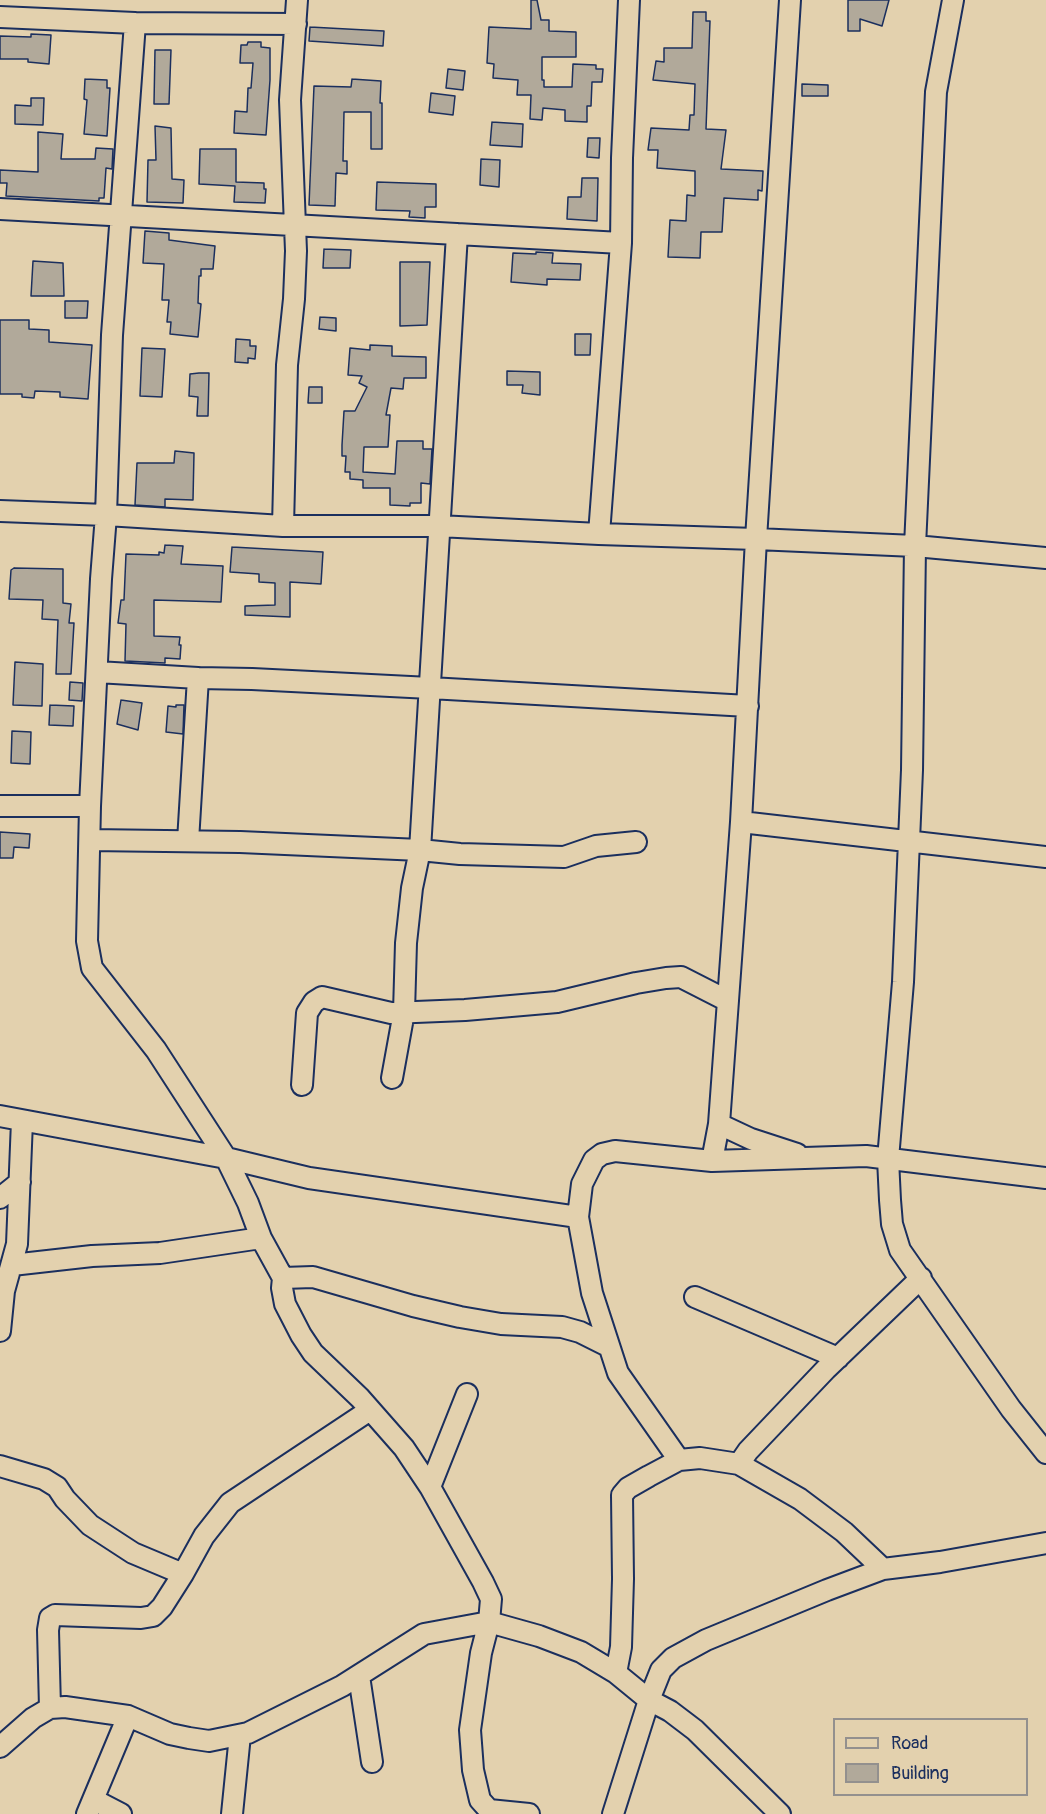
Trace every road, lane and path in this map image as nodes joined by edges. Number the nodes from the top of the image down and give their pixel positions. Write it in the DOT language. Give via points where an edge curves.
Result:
graph roads {
  1 [pos="297,0"];
  2 [pos="629,0"];
  3 [pos="790,0"];
  4 [pos="953,0"];
  5 [pos="0,17"];
  6 [pos="135,22"];
  7 [pos="296,24"];
  8 [pos="0,209"];
  9 [pos="120,216"];
  10 [pos="296,226"];
  11 [pos="457,234"];
  12 [pos="621,243"];
  13 [pos="0,511"];
  14 [pos="106,515"];
  15 [pos="283,526"];
  16 [pos="438,526"];
  17 [pos="599,534"];
  18 [pos="756,539"];
  19 [pos="915,546"];
  20 [pos="1046,558"];
  21 [pos="97,672"];
  22 [pos="198,678"];
  23 [pos="430,688"];
  24 [pos="748,706"];
  25 [pos="0,806"];
  26 [pos="90,806"];
  27 [pos="741,822"];
  28 [pos="90,840"];
  29 [pos="188,841"];
  30 [pos="636,842"];
  31 [pos="909,842"];
  32 [pos="420,850"];
  33 [pos="1046,857"];
  34 [pos="728,1001"];
  35 [pos="404,1012"];
  36 [pos="392,1078"];
  37 [pos="302,1085"];
  38 [pos="0,1116"];
  39 [pos="22,1121"];
  40 [pos="719,1124"];
  41 [pos="809,1157"];
  42 [pos="226,1158"];
  43 [pos="888,1160"];
  44 [pos="712,1161"];
  45 [pos="1046,1178"];
  46 [pos="20,1182"];
  47 [pos="0,1198"];
  48 [pos="578,1217"];
  49 [pos="261,1238"];
  50 [pos="12,1265"];
  51 [pos="283,1278"];
  52 [pos="921,1278"];
  53 [pos="695,1298"];
  54 [pos="0,1331"];
  55 [pos="608,1346"];
  56 [pos="838,1358"];
  57 [pos="467,1394"];
  58 [pos="370,1410"];
  59 [pos="1046,1453"];
  60 [pos="679,1460"];
  61 [pos="739,1464"];
  62 [pos="0,1466"];
  63 [pos="430,1487"];
  64 [pos="1046,1543"];
  65 [pos="884,1569"];
  66 [pos="183,1574"];
  67 [pos="489,1622"];
  68 [pos="616,1673"];
  69 [pos="358,1676"];
  70 [pos="649,1700"];
  71 [pos="50,1708"];
  72 [pos="128,1716"];
  73 [pos="240,1735"];
  74 [pos="0,1747"];
  75 [pos="372,1762"];
  76 [pos="91,1807"];
  77 [pos="121,1814"];
  78 [pos="232,1814"];
  79 [pos="529,1814"];
  80 [pos="613,1814"];
  81 [pos="780,1814"];
  1 -- 7 [label="street"];
  2 -- 12 [label="street"];
  3 -- 18 [label="street"];
  4 -- 19 [label="street" via="936,92"];
  5 -- 6 [label="street"];
  6 -- 7 [label="street"];
  6 -- 9 [label="street"];
  7 -- 10 [label="street" via="290,100"];
  8 -- 9 [label="street"];
  9 -- 10 [label="street"];
  9 -- 14 [label="street"];
  10 -- 11 [label="street"];
  10 -- 15 [label="street"];
  11 -- 12 [label="street"];
  11 -- 16 [label="street"];
  12 -- 17 [label="street"];
  13 -- 14 [label="street"];
  14 -- 15 [label="street"];
  14 -- 21 [label="street"];
  15 -- 16 [label="street"];
  16 -- 17 [label="street"];
  16 -- 23 [label="street"];
  17 -- 18 [label="street"];
  18 -- 19 [label="street"];
  18 -- 24 [label="street"];
  19 -- 20 [label="street"];
  19 -- 31 [label="street"];
  21 -- 22 [label="street"];
  21 -- 26 [label="street"];
  22 -- 23 [label="street"];
  22 -- 29 [label="street"];
  23 -- 24 [label="street"];
  23 -- 32 [label="street"];
  24 -- 27 [label="street"];
  25 -- 26 [label="street"];
  26 -- 28 [label="street"];
  27 -- 31 [label="street"];
  27 -- 34 [label="street"];
  28 -- 29 [label="street"];
  28 -- 42 [label="street" via="87,941 92,968 156,1050"];
  29 -- 32 [label="street"];
  30 -- 32 [label="street" via="596,846 564,857"];
  31 -- 33 [label="street"];
  31 -- 43 [label="street" via="903,982"];
  32 -- 35 [label="street" via="406,944"];
  34 -- 35 [label="street" via="681,977 636,983 557,1002"];
  34 -- 40 [label="street"];
  35 -- 36 [label="street"];
  35 -- 37 [label="street" via="391,1013 322,997 314,1002 307,1013"];
  38 -- 39 [label="street"];
  39 -- 42 [label="street"];
  39 -- 46 [label="street"];
  40 -- 41 [label="street" via="751,1139"];
  40 -- 44 [label="street"];
  41 -- 43 [label="street" via="866,1156"];
  41 -- 44 [label="street"];
  42 -- 48 [label="street" via="309,1178"];
  42 -- 49 [label="street"];
  43 -- 45 [label="street"];
  43 -- 52 [label="street" via="892,1224 900,1250"];
  44 -- 48 [label="street" via="615,1151 602,1154 594,1160 582,1184"];
  46 -- 47 [label="street"];
  46 -- 50 [label="street"];
  48 -- 55 [label="street" via="592,1293"];
  49 -- 50 [label="street" via="160,1252"];
  49 -- 51 [label="street"];
  50 -- 54 [label="street" via="4,1291"];
  51 -- 55 [label="street" via="313,1277 471,1319 562,1327"];
  51 -- 58 [label="street" via="285,1304 301,1335 313,1353"];
  52 -- 56 [label="street"];
  52 -- 59 [label="street"];
  53 -- 56 [label="street"];
  55 -- 60 [label="street" via="618,1373"];
  56 -- 61 [label="street"];
  57 -- 63 [label="street"];
  58 -- 63 [label="street" via="404,1448"];
  58 -- 66 [label="street" via="230,1503 204,1536"];
  60 -- 61 [label="street" via="700,1458"];
  60 -- 68 [label="street" via="622,1495 624,1579"];
  61 -- 65 [label="street" via="800,1500 844,1532"];
  62 -- 66 [label="street" via="44,1479 57,1487 90,1525 133,1553"];
  63 -- 67 [label="street" via="491,1599"];
  64 -- 65 [label="street"];
  65 -- 70 [label="street" via="724,1633 674,1658 661,1670"];
  66 -- 71 [label="street" via="153,1616 50,1618"];
  67 -- 68 [label="street" via="581,1652"];
  67 -- 69 [label="street" via="424,1634"];
  67 -- 79 [label="street" via="470,1730 473,1770 480,1800 489,1810"];
  68 -- 70 [label="street"];
  69 -- 73 [label="street" via="276,1721"];
  69 -- 75 [label="street"];
  70 -- 80 [label="street"];
  70 -- 81 [label="street" via="695,1730"];
  71 -- 72 [label="street"];
  71 -- 74 [label="street"];
  72 -- 73 [label="street" via="189,1738 209,1741"];
  72 -- 76 [label="street"];
  73 -- 78 [label="street"];
  76 -- 77 [label="street"];
}
